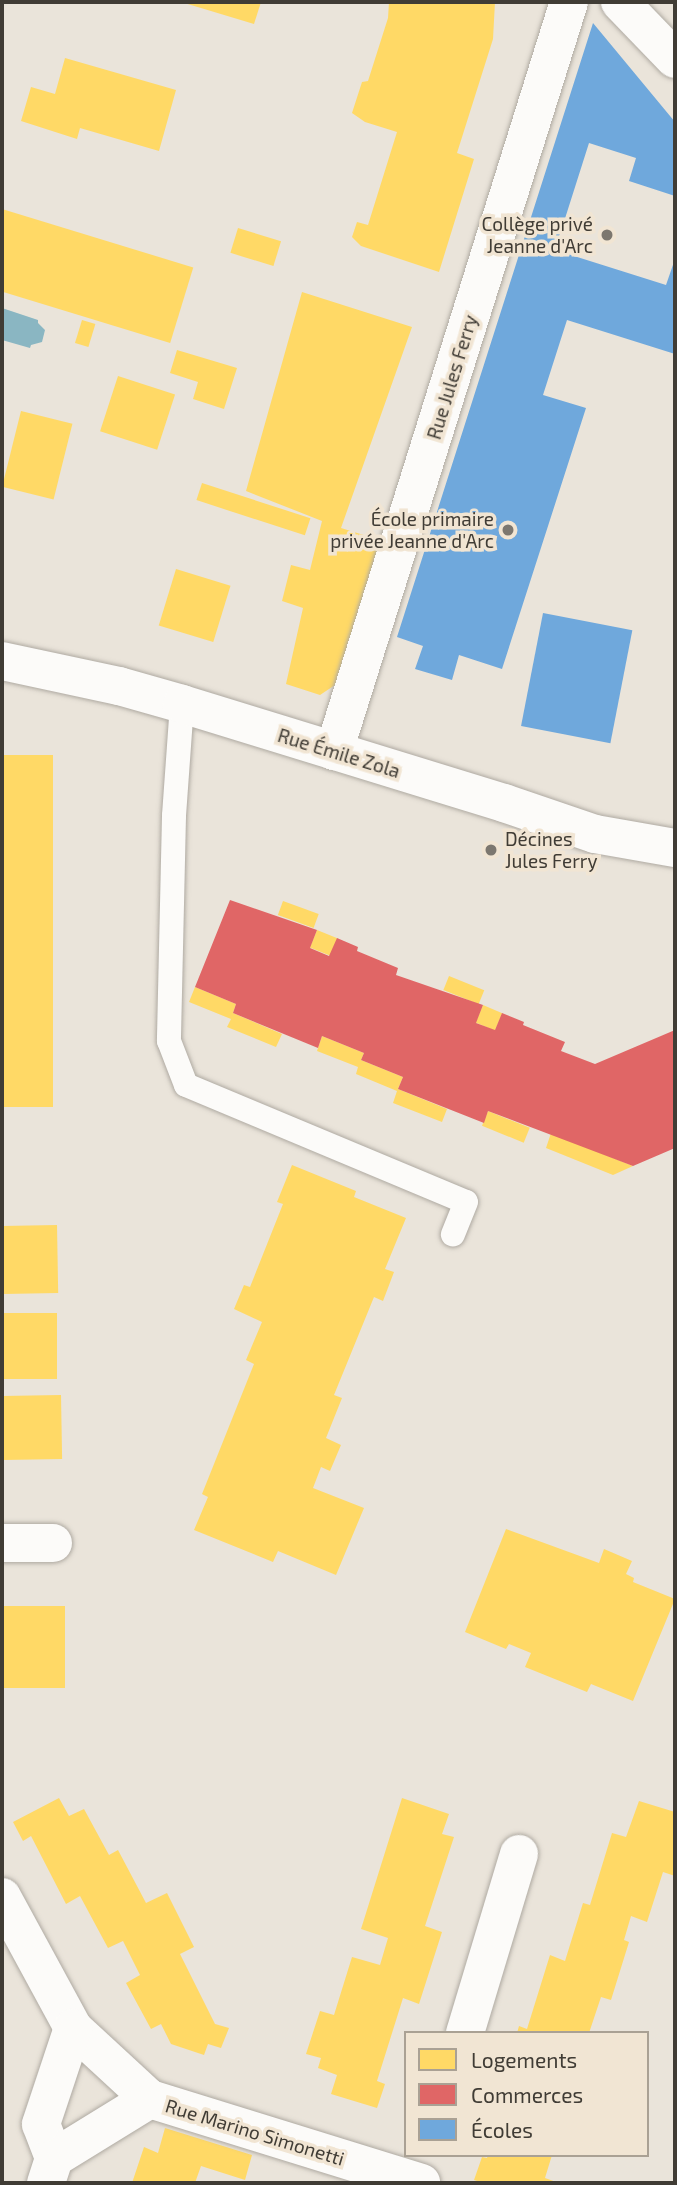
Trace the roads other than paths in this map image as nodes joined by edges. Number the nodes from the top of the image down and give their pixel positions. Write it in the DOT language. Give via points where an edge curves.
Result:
graph roads {
  1 [pos="569,2"];
  2 [pos="620,2"];
  3 [pos="669,45"];
  4 [pos="2,661"];
  5 [pos="183,704"];
  6 [pos="334,751"];
  7 [pos="675,848"];
  8 [pos="453,1235"];
  9 [pos="2,1543"];
  10 [pos="53,1543"];
  11 [pos="519,1854"];
  12 [pos="2,1897"];
  13 [pos="73,2028"];
  14 [pos="466,2031"];
  15 [pos="150,2099"];
  16 [pos="427,2157"];
  17 [pos="50,2171"];
  18 [pos="420,2183"];
  1 -- 6 [label="street, Rue Jules Ferry"];
  2 -- 3 [label="street"];
  4 -- 5 [label="street, Rue Émile Zola"];
  5 -- 6 [label="street, Rue Émile Zola"];
  5 -- 8 [label="lane" via="174,816 169,1041 186,1085 466,1202"];
  6 -- 7 [label="street, Rue Émile Zola" via="595,834"];
  9 -- 10 [label="street"];
  11 -- 14 [label="street"];
  12 -- 13 [label="street, Rue Marino Simonetti"];
  13 -- 15 [label="street, Rue Marino Simonetti"];
  13 -- 17 [label="street" via="41,2124"];
  15 -- 17 [label="street"];
  15 -- 18 [label="street, Rue Marino Simonetti"];
  16 -- 18 [label="street, Rue Marino Simonetti"];
}
